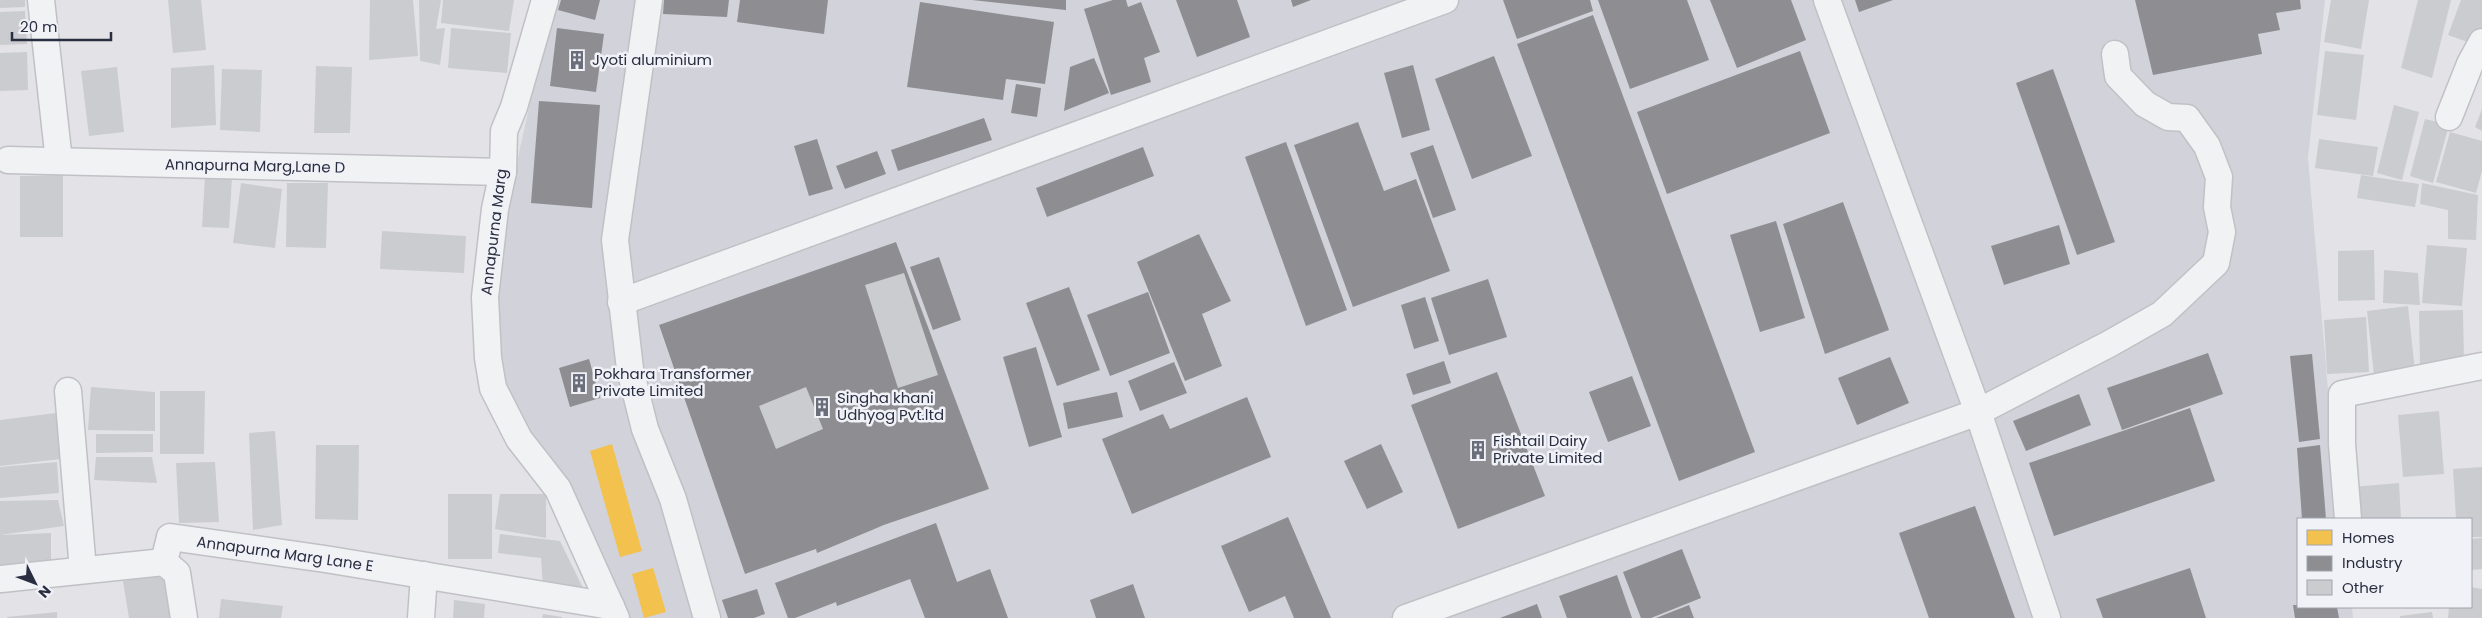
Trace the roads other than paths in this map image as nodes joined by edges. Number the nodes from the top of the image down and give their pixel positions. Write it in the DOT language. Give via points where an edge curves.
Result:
graph roads {
  1 [pos="41,0"];
  2 [pos="545,0"];
  3 [pos="649,0"];
  4 [pos="1445,0"];
  5 [pos="1827,0"];
  6 [pos="2482,42"];
  7 [pos="2115,54"];
  8 [pos="2449,117"];
  9 [pos="8,160"];
  10 [pos="59,161"];
  11 [pos="503,172"];
  12 [pos="621,302"];
  13 [pos="2482,366"];
  14 [pos="68,392"];
  15 [pos="1978,412"];
  16 [pos="2348,518"];
  17 [pos="164,562"];
  18 [pos="83,570"];
  19 [pos="424,575"];
  20 [pos="1,579"];
  21 [pos="614,612"];
  22 [pos="184,618"];
  23 [pos="421,618"];
  24 [pos="707,618"];
  25 [pos="1406,618"];
  26 [pos="2047,618"];
  1 -- 10 [label="street"];
  2 -- 11 [label="street, Annapurna Marg" via="504,131"];
  3 -- 12 [label="street" via="615,240"];
  4 -- 12 [label="street"];
  5 -- 15 [label="street"];
  6 -- 8 [label="street"];
  7 -- 15 [label="street" via="2118,76 2145,104 2168,117 2187,118 2207,146 2219,177 2217,207 2222,232 2216,263 2162,314"];
  9 -- 10 [label="street, Annapurna Marg,Lane D"];
  10 -- 11 [label="street, Annapurna Marg,Lane D"];
  11 -- 21 [label="street, Annapurna Marg" via="495,209 485,297 493,388 519,439 558,489"];
  12 -- 24 [label="street" via="630,369 645,429 673,499"];
  13 -- 16 [label="street" via="2342,394"];
  14 -- 18 [label="street"];
  15 -- 25 [label="street"];
  15 -- 26 [label="street"];
  17 -- 18 [label="street"];
  17 -- 19 [label="street, Annapurna Marg Lane E" via="170,537"];
  17 -- 22 [label="street" via="177,573"];
  18 -- 20 [label="street"];
  19 -- 21 [label="street, Annapurna Marg Lane E"];
  19 -- 23 [label="street"];
}
